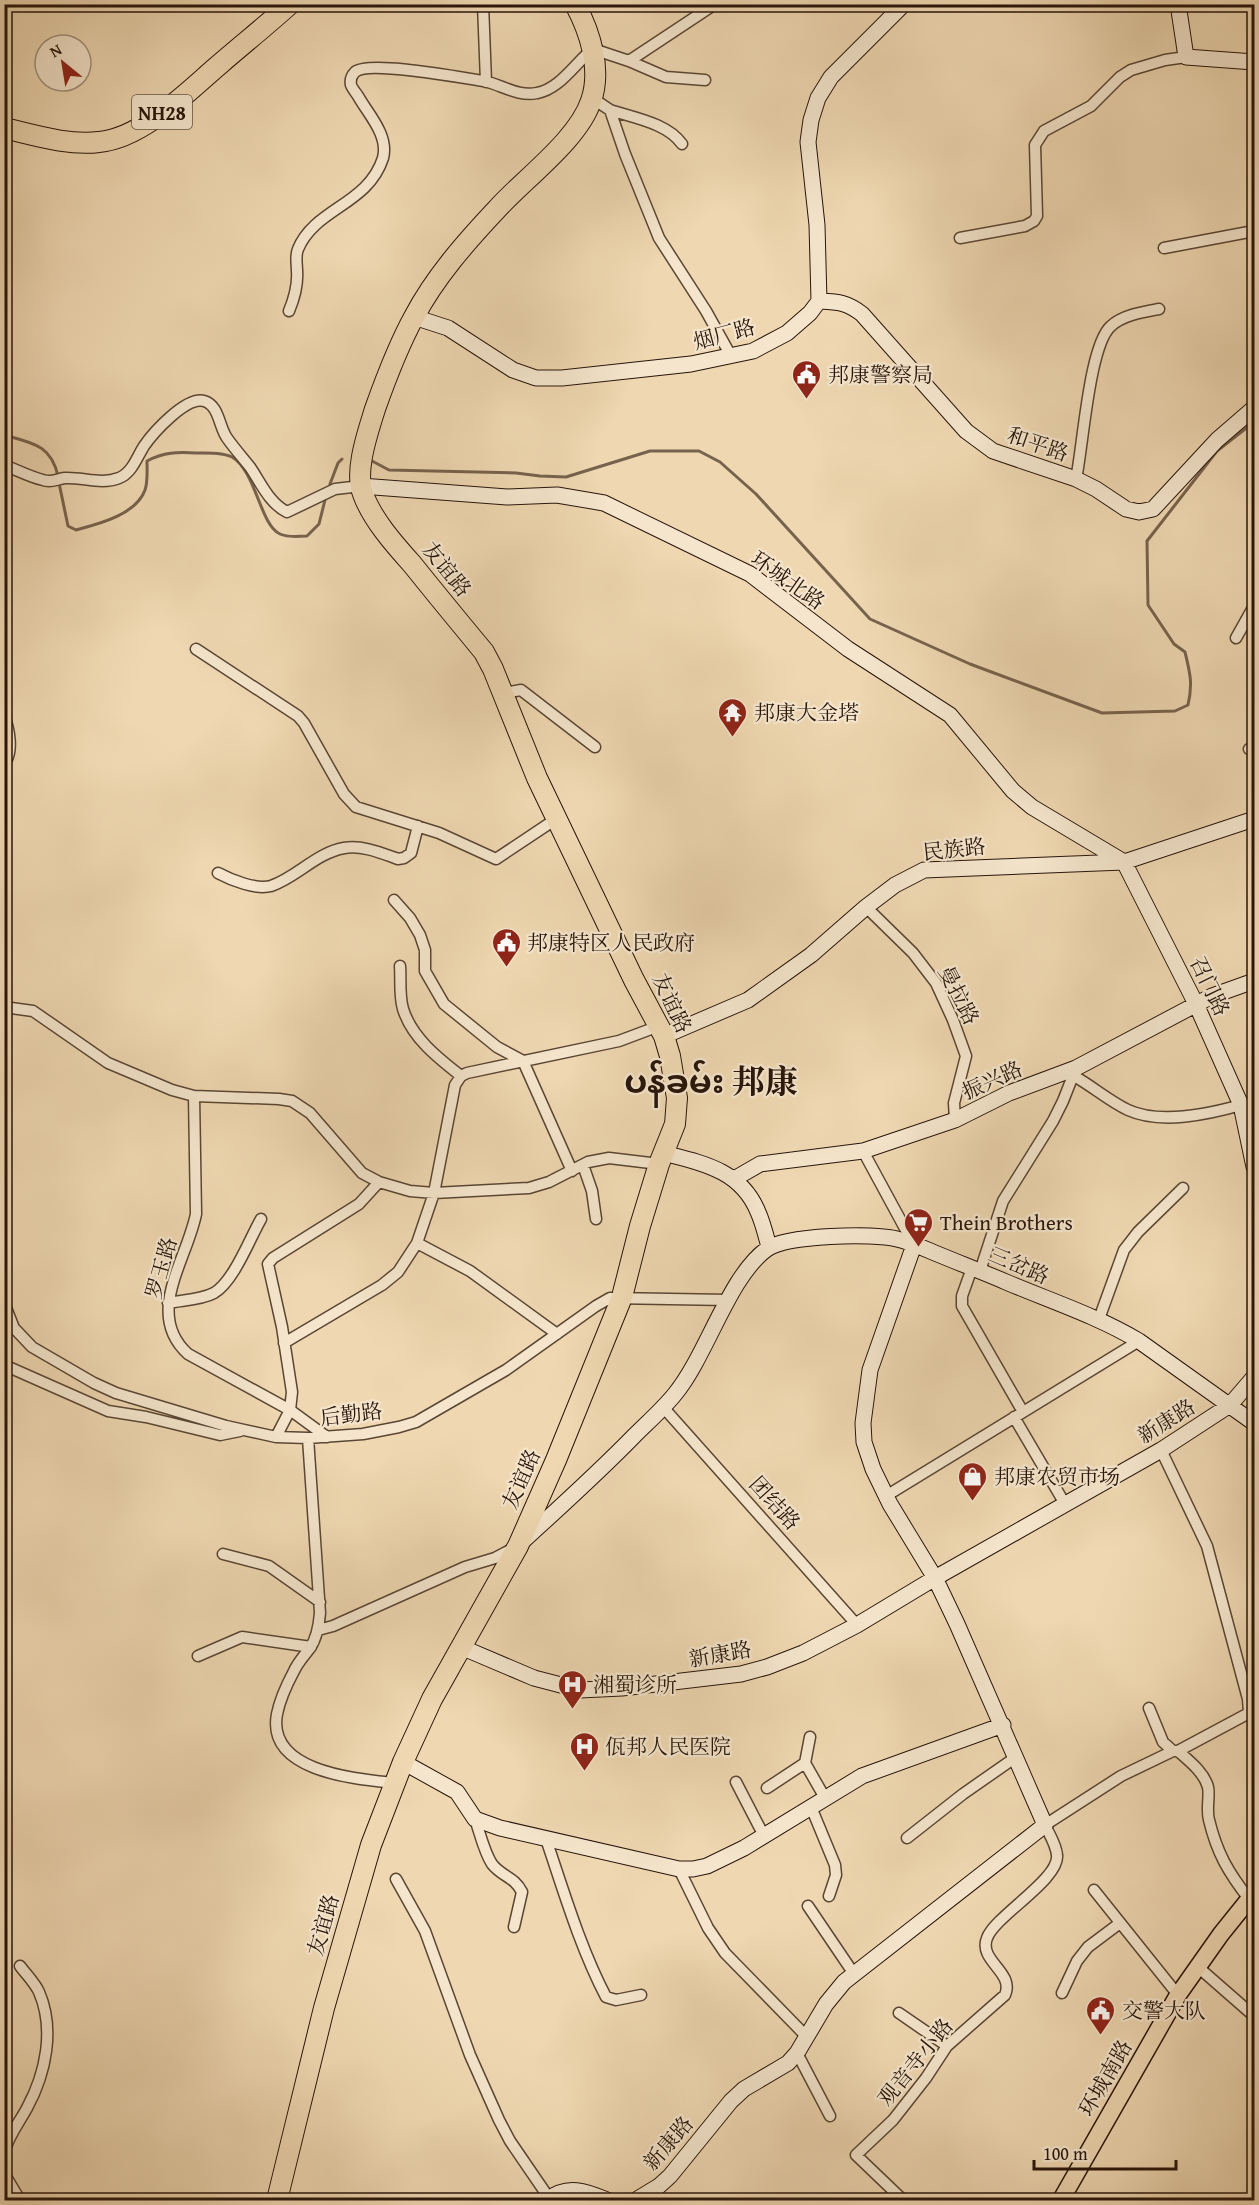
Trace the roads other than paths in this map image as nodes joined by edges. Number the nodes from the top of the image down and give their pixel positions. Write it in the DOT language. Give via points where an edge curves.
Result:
graph roads {
  1 [pos="290,4"];
  2 [pos="483,4"];
  3 [pos="904,4"];
  4 [pos="1178,4"];
  5 [pos="713,5"];
  6 [pos="578,6"];
  7 [pos="592,49"];
  8 [pos="1186,57"];
  9 [pos="629,61"];
  10 [pos="1254,62"];
  11 [pos="705,80"];
  12 [pos="486,82"];
  13 [pos="592,98"];
  14 [pos="610,110"];
  15 [pos="4,128"];
  16 [pos="682,144"];
  17 [pos="1254,231"];
  18 [pos="960,238"];
  19 [pos="1164,248"];
  20 [pos="819,301"];
  21 [pos="1159,309"];
  22 [pos="290,311"];
  23 [pos="414,317"];
  24 [pos="731,356"];
  25 [pos="1254,408"];
  26 [pos="4,465"];
  27 [pos="1076,479"];
  28 [pos="361,486"];
  29 [pos="1254,606"];
  30 [pos="1236,638"];
  31 [pos="196,650"];
  32 [pos="504,693"];
  33 [pos="4,715"];
  34 [pos="595,747"];
  35 [pos="4,764"];
  36 [pos="556,819"];
  37 [pos="1254,819"];
  38 [pos="418,826"];
  39 [pos="1124,862"];
  40 [pos="218,873"];
  41 [pos="394,900"];
  42 [pos="866,907"];
  43 [pos="400,966"];
  44 [pos="1254,981"];
  45 [pos="1196,1004"];
  46 [pos="4,1006"];
  47 [pos="662,1031"];
  48 [pos="522,1061"];
  49 [pos="1075,1072"];
  50 [pos="461,1076"];
  51 [pos="194,1096"];
  52 [pos="1241,1105"];
  53 [pos="955,1120"];
  54 [pos="863,1151"];
  55 [pos="661,1159"];
  56 [pos="583,1165"];
  57 [pos="1254,1167"];
  58 [pos="572,1171"];
  59 [pos="734,1179"];
  60 [pos="379,1182"];
  61 [pos="1183,1188"];
  62 [pos="434,1193"];
  63 [pos="261,1219"];
  64 [pos="596,1220"];
  65 [pos="417,1243"];
  66 [pos="914,1245"];
  67 [pos="769,1247"];
  68 [pos="976,1269"];
  69 [pos="622,1297"];
  70 [pos="729,1300"];
  71 [pos="4,1303"];
  72 [pos="168,1303"];
  73 [pos="1099,1319"];
  74 [pos="557,1334"];
  75 [pos="1139,1341"];
  76 [pos="285,1343"];
  77 [pos="4,1365"];
  78 [pos="1254,1377"];
  79 [pos="1230,1405"];
  80 [pos="663,1407"];
  81 [pos="290,1410"];
  82 [pos="1018,1415"];
  83 [pos="1254,1423"];
  84 [pos="243,1430"];
  85 [pos="276,1437"];
  86 [pos="327,1437"];
  87 [pos="308,1438"];
  88 [pos="1161,1450"];
  89 [pos="886,1496"];
  90 [pos="1065,1504"];
  91 [pos="518,1546"];
  92 [pos="223,1554"];
  93 [pos="935,1578"];
  94 [pos="320,1602"];
  95 [pos="857,1625"];
  96 [pos="318,1630"];
  97 [pos="311,1647"];
  98 [pos="461,1647"];
  99 [pos="198,1656"];
  100 [pos="1149,1708"];
  101 [pos="1252,1715"];
  102 [pos="1003,1725"];
  103 [pos="810,1737"];
  104 [pos="1175,1751"];
  105 [pos="1016,1757"];
  106 [pos="403,1762"];
  107 [pos="806,1763"];
  108 [pos="736,1782"];
  109 [pos="394,1783"];
  110 [pos="767,1788"];
  111 [pos="818,1802"];
  112 [pos="474,1819"];
  113 [pos="1045,1825"];
  114 [pos="764,1836"];
  115 [pos="907,1838"];
  116 [pos="546,1839"];
  117 [pos="679,1869"];
  118 [pos="396,1879"];
  119 [pos="1094,1890"];
  120 [pos="829,1896"];
  121 [pos="1252,1896"];
  122 [pos="808,1906"];
  123 [pos="1120,1923"];
  124 [pos="514,1927"];
  125 [pos="20,1966"];
  126 [pos="1198,1967"];
  127 [pos="854,1974"];
  128 [pos="1062,1994"];
  129 [pos="640,1995"];
  130 [pos="1178,1995"];
  131 [pos="899,2013"];
  132 [pos="1254,2016"];
  133 [pos="806,2036"];
  134 [pos="947,2046"];
  135 [pos="797,2053"];
  136 [pos="830,2116"];
  137 [pos="4,2153"];
  138 [pos="4,2169"];
  139 [pos="548,2199"];
  140 [pos="20,2200"];
  141 [pos="277,2200"];
  142 [pos="607,2200"];
  143 [pos="636,2200"];
  144 [pos="903,2200"];
  145 [pos="1061,2200"];
  1 -- 15 [label="highway, NH28" via="188,91 136,129 113,139 59,140"];
  2 -- 12 [label="street"];
  3 -- 20 [label="main road" via="831,76 811,120 808,142 817,225"];
  4 -- 8 [label="main road"];
  5 -- 9 [label="street"];
  6 -- 7 [label="highway"];
  7 -- 9 [label="street"];
  7 -- 12 [label="street" via="560,82 536,93 520,93"];
  7 -- 13 [label="highway" via="596,75"];
  8 -- 10 [label="main road"];
  8 -- 18 [label="street" via="1131,70 1091,105 1040,135 1035,145 1034,221"];
  9 -- 11 [label="street" via="666,77"];
  12 -- 22 [label="street" via="368,66 357,70 351,85 378,127 383,157 366,187 325,216 297,250 296,289"];
  13 -- 14 [label="street"];
  13 -- 23 [label="highway" via="585,117 571,135 466,242"];
  14 -- 16 [label="street" via="665,129"];
  14 -- 24 [label="street" via="659,238"];
  17 -- 19 [label="street"];
  20 -- 24 [label="main road, 烟厂路" via="804,319 780,337 753,351"];
  20 -- 27 [label="main road, 和平路" via="850,305 862,314 966,431 993,451"];
  21 -- 27 [label="street" via="1126,317 1113,324 1102,338 1088,392"];
  23 -- 24 [label="main road, 烟厂路" via="448,328 513,370 536,378 679,365"];
  23 -- 28 [label="highway" via="384,382 368,432"];
  25 -- 27 [label="main road, 和平路" via="1217,440 1153,509 1126,509"];
  26 -- 28 [label="street" via="43,480 101,482 120,478 134,466 160,426 188,404 205,401 214,408 225,436 276,506 286,512 335,489"];
  28 -- 32 [label="highway, 友谊路" via="394,543 484,652"];
  28 -- 39 [label="main road, 环城北路" via="507,497 557,495 604,503 625,512 768,586 848,649 950,715 998,775 1032,807"];
  29 -- 30 [label="street"];
  31 -- 38 [label="street" via="298,716 344,794 356,807"];
  32 -- 34 [label="street" via="521,690"];
  32 -- 36 [label="highway, 友谊路"];
  33 -- 35 [label="street" via="9,729 9,759"];
  36 -- 38 [label="street" via="495,859"];
  36 -- 47 [label="highway, 友谊路"];
  37 -- 39 [label="main road, 民族路"];
  38 -- 40 [label="street" via="411,853 404,858 357,847 343,848 269,887 236,883"];
  39 -- 42 [label="main road, 民族路" via="924,870"];
  39 -- 45 [label="main road, 召门路"];
  41 -- 48 [label="street" via="420,935 425,971 444,1004 497,1047"];
  42 -- 47 [label="main road, 民族路" via="811,955 748,1000"];
  42 -- 53 [label="street, 曼拉路" via="913,953 936,983 953,1020 966,1056 954,1103"];
  43 -- 50 [label="street" via="403,1008 417,1036"];
  44 -- 45 [label="main road, 振兴路"];
  45 -- 49 [label="main road, 振兴路"];
  45 -- 52 [label="main road, 召门路"];
  46 -- 51 [label="street" via="33,1011 108,1063"];
  47 -- 48 [label="street"];
  47 -- 55 [label="highway, 友谊路" via="677,1098 675,1124"];
  48 -- 50 [label="street"];
  48 -- 58 [label="street"];
  49 -- 52 [label="street" via="1131,1112 1204,1116"];
  49 -- 53 [label="main road, 振兴路" via="1009,1093"];
  49 -- 68 [label="street" via="1053,1121 1003,1201"];
  50 -- 62 [label="street" via="455,1085"];
  51 -- 60 [label="street" via="292,1101 310,1113 362,1173"];
  51 -- 72 [label="street, 罗玉路" via="195,1214"];
  52 -- 57 [label="main road, 召门路"];
  53 -- 54 [label="main road, 振兴路"];
  54 -- 59 [label="main road, 振兴路" via="760,1164"];
  54 -- 66 [label="street"];
  55 -- 56 [label="street" via="609,1158"];
  55 -- 59 [label="main road" via="709,1165"];
  55 -- 69 [label="highway, 友谊路"];
  56 -- 58 [label="street"];
  56 -- 64 [label="street"];
  58 -- 62 [label="street" via="529,1188"];
  59 -- 67 [label="main road" via="753,1202"];
  60 -- 62 [label="street"];
  60 -- 76 [label="street" via="359,1204 270,1260"];
  61 -- 73 [label="street" via="1124,1250"];
  62 -- 65 [label="street"];
  63 -- 72 [label="street" via="227,1281 215,1293"];
  65 -- 74 [label="street" via="470,1271"];
  65 -- 76 [label="street" via="398,1272 382,1285"];
  66 -- 67 [label="main road, 三岔路" via="879,1236 821,1237"];
  66 -- 68 [label="main road, 三岔路"];
  66 -- 89 [label="main road" via="866,1389 864,1442"];
  67 -- 70 [label="main road"];
  68 -- 73 [label="main road, 三岔路"];
  68 -- 82 [label="street" via="962,1296 962,1306"];
  69 -- 70 [label="street, 后勤路"];
  69 -- 74 [label="street, 后勤路" via="603,1300"];
  69 -- 91 [label="highway, 友谊路"];
  70 -- 80 [label="main road" via="686,1379"];
  71 -- 84 [label="street" via="21,1338 94,1383"];
  72 -- 81 [label="street, 罗玉路" via="172,1334 188,1354"];
  73 -- 75 [label="main road, 三岔路"];
  74 -- 86 [label="street, 后勤路" via="506,1370 416,1422"];
  75 -- 79 [label="main road, 三岔路"];
  75 -- 82 [label="street"];
  76 -- 81 [label="street" via="292,1392"];
  77 -- 84 [label="street" via="108,1411 220,1435"];
  78 -- 79 [label="main road"];
  79 -- 83 [label="main road, 三岔路"];
  79 -- 88 [label="main road, 新康路"];
  80 -- 91 [label="main road"];
  80 -- 95 [label="street, 团结路"];
  81 -- 85 [label="street"];
  81 -- 86 [label="street, 罗玉路"];
  82 -- 89 [label="street"];
  82 -- 90 [label="street"];
  84 -- 85 [label="street"];
  85 -- 87 [label="street"];
  86 -- 87 [label="street, 后勤路"];
  87 -- 94 [label="street, 后勤路"];
  88 -- 90 [label="main road, 新康路"];
  88 -- 101 [label="street" via="1207,1546"];
  89 -- 93 [label="main road"];
  90 -- 93 [label="main road, 新康路"];
  91 -- 96 [label="street"];
  91 -- 98 [label="highway, 友谊路"];
  92 -- 94 [label="street" via="269,1566"];
  93 -- 95 [label="main road, 新康路"];
  93 -- 102 [label="main road"];
  94 -- 96 [label="street, 后勤路"];
  95 -- 98 [label="main road, 新康路" via="803,1653 741,1674 622,1688 580,1690 534,1677"];
  96 -- 97 [label="street, 后勤路"];
  97 -- 99 [label="street" via="242,1637"];
  97 -- 109 [label="street, 后勤路" via="295,1668 276,1715 287,1752 327,1772"];
  98 -- 106 [label="highway, 友谊路"];
  100 -- 104 [label="street" via="1163,1742"];
  101 -- 104 [label="street"];
  102 -- 105 [label="main road"];
  102 -- 111 [label="main road" via="880,1768"];
  103 -- 107 [label="street"];
  104 -- 113 [label="street" via="1121,1776"];
  104 -- 121 [label="street" via="1194,1765 1208,1786 1208,1817 1216,1846 1228,1872"];
  105 -- 113 [label="main road"];
  105 -- 115 [label="street"];
  106 -- 109 [label="highway, 友谊路"];
  106 -- 112 [label="main road" via="457,1792"];
  107 -- 110 [label="street"];
  107 -- 111 [label="street"];
  108 -- 114 [label="street"];
  109 -- 141 [label="highway, 友谊路" via="371,1845 324,2008"];
  111 -- 114 [label="main road"];
  111 -- 120 [label="street" via="835,1865"];
  112 -- 116 [label="main road"];
  112 -- 124 [label="street" via="491,1863 517,1882 522,1892"];
  113 -- 127 [label="main road, 新康路"];
  113 -- 134 [label="street, 观音寺小路" via="1057,1855 1054,1867 993,1927 986,1943 986,1950 1008,1988 998,2003"];
  114 -- 117 [label="main road" via="707,1866"];
  116 -- 117 [label="main road"];
  116 -- 129 [label="street" via="575,1925 606,1997 616,2000"];
  117 -- 133 [label="street" via="725,1953"];
  118 -- 139 [label="street" via="425,1931 470,2055 499,2120"];
  119 -- 123 [label="street"];
  121 -- 126 [label="main road, 环城南路"];
  122 -- 127 [label="street"];
  123 -- 128 [label="street" via="1088,1947"];
  123 -- 130 [label="street"];
  125 -- 137 [label="street" via="39,1990 47,2016 47,2039 39,2083"];
  126 -- 130 [label="main road, 环城南路"];
  126 -- 132 [label="street"];
  127 -- 133 [label="main road, 新康路" via="826,2004"];
  130 -- 145 [label="main road, 环城南路"];
  131 -- 134 [label="street"];
  133 -- 135 [label="main road, 新康路"];
  134 -- 144 [label="street, 观音寺小路" via="893,2121 856,2155"];
  135 -- 136 [label="street"];
  135 -- 143 [label="main road, 新康路" via="788,2063 744,2089 670,2176"];
  138 -- 140 [label="street"];
  139 -- 142 [label="main road" via="570,2189"];
}
